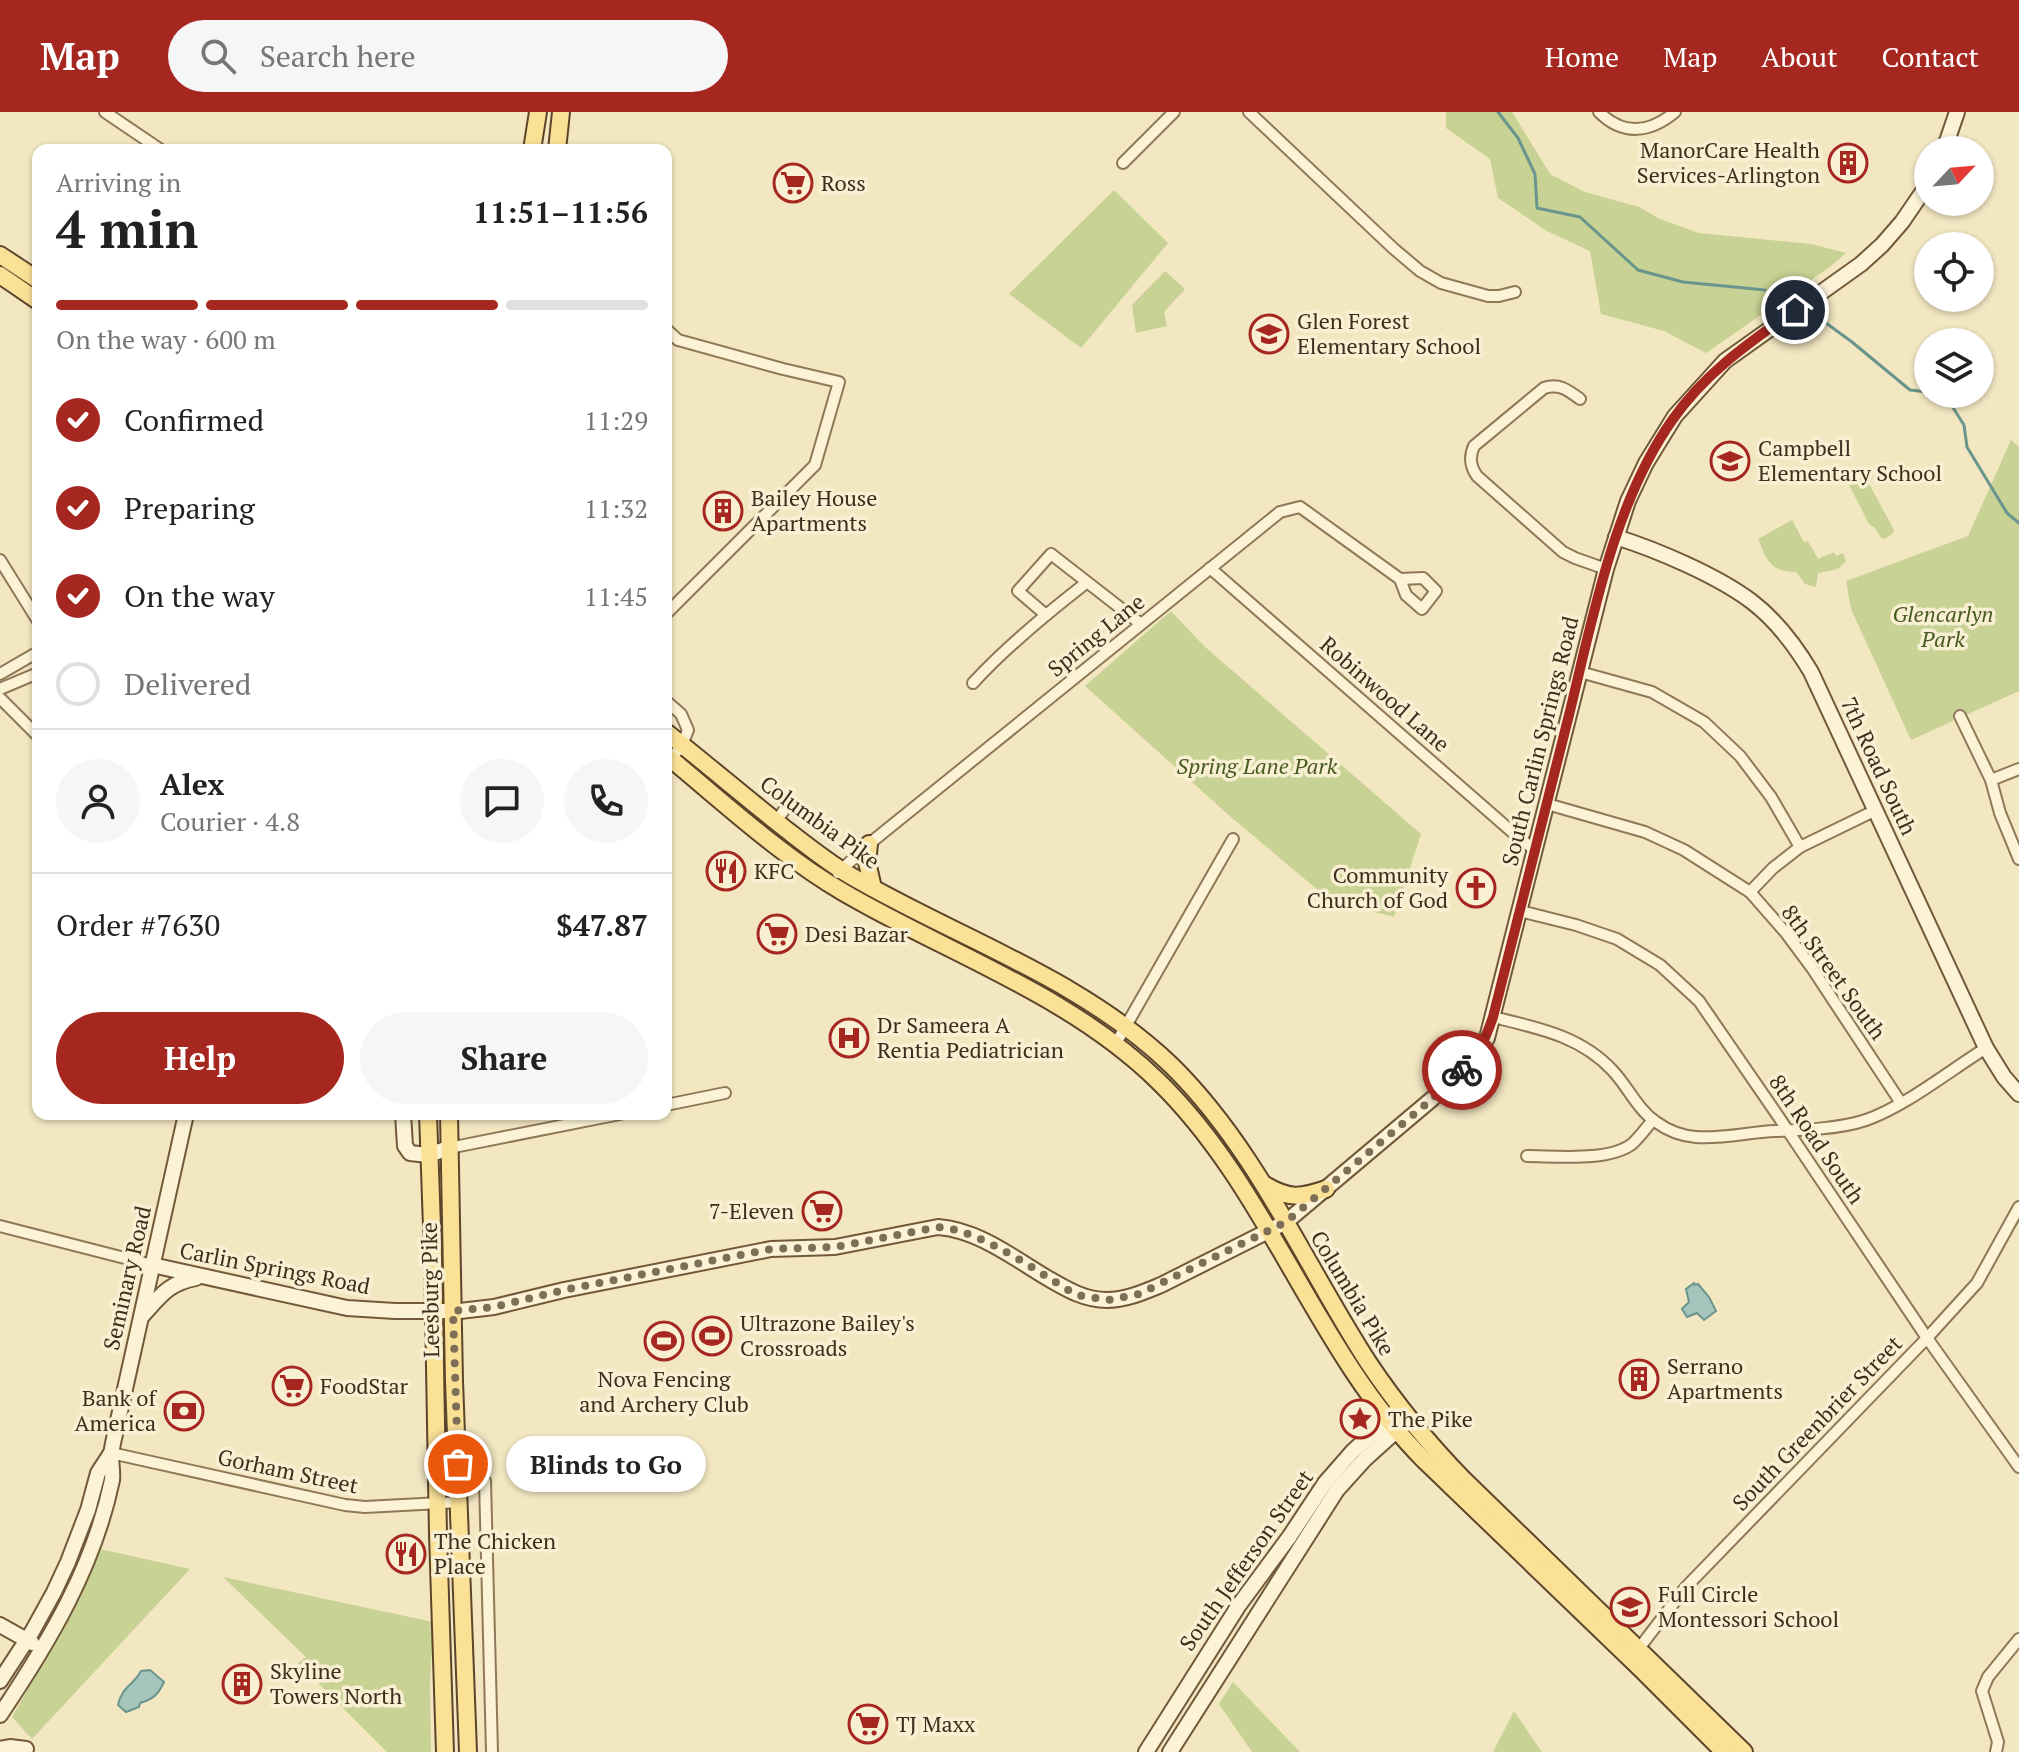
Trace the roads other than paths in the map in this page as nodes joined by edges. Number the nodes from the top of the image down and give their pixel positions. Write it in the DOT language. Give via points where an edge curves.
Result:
graph roads {
  1 [pos="105,112"];
  2 [pos="538,112"];
  3 [pos="561,112"];
  4 [pos="1174,112"];
  5 [pos="1249,112"];
  6 [pos="1599,112"];
  7 [pos="1675,112"];
  8 [pos="1957,112"];
  9 [pos="1949,136"];
  10 [pos="152,144"];
  11 [pos="533,144"];
  12 [pos="558,144"];
  13 [pos="1123,163"];
  14 [pos="1914,204"];
  15 [pos="0,255"];
  16 [pos="0,275"];
  17 [pos="32,276"];
  18 [pos="1515,292"];
  19 [pos="32,297"];
  20 [pos="672,334"];
  21 [pos="1580,399"];
  22 [pos="1616,537"];
  23 [pos="0,560"];
  24 [pos="1210,568"];
  25 [pos="1606,569"];
  26 [pos="1400,579"];
  27 [pos="1086,583"];
  28 [pos="672,608"];
  29 [pos="32,611"];
  30 [pos="1046,615"];
  31 [pos="1141,624"];
  32 [pos="32,655"];
  33 [pos="1580,672"];
  34 [pos="0,674"];
  35 [pos="32,676"];
  36 [pos="973,683"];
  37 [pos="0,689"];
  38 [pos="0,698"];
  39 [pos="672,706"];
  40 [pos="1960,716"];
  41 [pos="32,730"];
  42 [pos="672,737"];
  43 [pos="682,745"];
  44 [pos="672,754"];
  45 [pos="672,760"];
  46 [pos="2019,769"];
  47 [pos="1991,780"];
  48 [pos="775,793"];
  49 [pos="1547,804"];
  50 [pos="1876,810"];
  51 [pos="776,821"];
  52 [pos="1233,839"];
  53 [pos="869,844"];
  54 [pos="1800,847"];
  55 [pos="1535,850"];
  56 [pos="2019,859"];
  57 [pos="840,869"];
  58 [pos="831,885"];
  59 [pos="873,888"];
  60 [pos="1750,892"];
  61 [pos="1520,911"];
  62 [pos="1493,1017"];
  63 [pos="1126,1026"];
  64 [pos="1115,1045"];
  65 [pos="1986,1048"];
  66 [pos="725,1093"];
  67 [pos="2019,1094"];
  68 [pos="1901,1103"];
  69 [pos="672,1104"];
  70 [pos="1411,1115"];
  71 [pos="185,1120"];
  72 [pos="404,1120"];
  73 [pos="428,1120"];
  74 [pos="449,1120"];
  75 [pos="590,1120"];
  76 [pos="1653,1120"];
  77 [pos="1789,1131"];
  78 [pos="449,1148"];
  79 [pos="428,1155"];
  80 [pos="1527,1156"];
  81 [pos="1263,1185"];
  82 [pos="1326,1189"];
  83 [pos="2019,1207"];
  84 [pos="1286,1222"];
  85 [pos="0,1226"];
  86 [pos="1269,1231"];
  87 [pos="152,1265"];
  88 [pos="204,1277"];
  89 [pos="433,1311"];
  90 [pos="453,1311"];
  91 [pos="140,1319"];
  92 [pos="1927,1338"];
  93 [pos="1398,1419"];
  94 [pos="111,1453"];
  95 [pos="2019,1467"];
  96 [pos="485,1481"];
  97 [pos="459,1502"];
  98 [pos="437,1503"];
  99 [pos="0,1625"];
  100 [pos="2019,1639"];
  101 [pos="27,1640"];
  102 [pos="43,1649"];
  103 [pos="1635,1654"];
  104 [pos="0,1681"];
  105 [pos="0,1715"];
  106 [pos="444,1715"];
  107 [pos="0,1749"];
  108 [pos="26,1749"];
  109 [pos="438,1752"];
  110 [pos="445,1752"];
  111 [pos="468,1752"];
  112 [pos="492,1752"];
  113 [pos="1146,1752"];
  114 [pos="1170,1752"];
  115 [pos="1724,1752"];
  116 [pos="1744,1752"];
  117 [pos="1996,1752"];
  1 -- 10 [label="street"];
  2 -- 11 [label="main road"];
  3 -- 12 [label="main road"];
  4 -- 13 [label="street"];
  5 -- 18 [label="street" via="1420,271 1441,283 1488,296"];
  6 -- 7 [label="street" via="1615,125 1636,129"];
  8 -- 9 [label="main road"];
  14 -- 22 [label="main road, South Carlin Springs Road" via="1861,264 1725,361 1694,393 1646,463"];
  15 -- 17 [label="main road"];
  16 -- 19 [label="main road"];
  20 -- 28 [label="street" via="839,382 815,465"];
  21 -- 25 [label="street" via="1558,385 1544,388 1474,446 1471,466 1563,552"];
  22 -- 25 [label="main road, South Carlin Springs Road"];
  22 -- 50 [label="main road, 7th Road South" via="1726,584 1780,628 1811,672"];
  23 -- 29 [label="street"];
  24 -- 26 [label="street, Spring Lane" via="1280,512 1300,507"];
  24 -- 31 [label="street, Spring Lane"];
  24 -- 55 [label="street, Robinwood Lane"];
  25 -- 33 [label="main road, South Carlin Springs Road"];
  27 -- 30 [label="street"];
  27 -- 30 [label="street" via="1051,554 1018,591"];
  27 -- 31 [label="street"];
  30 -- 36 [label="street"];
  31 -- 53 [label="street, Spring Lane"];
  32 -- 34 [label="street"];
  33 -- 49 [label="main road, South Carlin Springs Road"];
  33 -- 54 [label="street" via="1652,692 1704,722 1740,756"];
  35 -- 37 [label="street"];
  38 -- 41 [label="street"];
  39 -- 43 [label="street" via="687,725"];
  40 -- 47 [label="street"];
  42 -- 43 [label="main road, Columbia Pike"];
  43 -- 44 [label="street"];
  43 -- 51 [label="main road, Columbia Pike"];
  45 -- 58 [label="main road, Columbia Pike"];
  46 -- 47 [label="street"];
  47 -- 56 [label="street"];
  48 -- 51 [label="street" via="788,805"];
  49 -- 55 [label="main road, South Carlin Springs Road"];
  49 -- 60 [label="street, 8th Street South" via="1645,832"];
  50 -- 54 [label="street"];
  50 -- 65 [label="main road, 7th Road South"];
  51 -- 57 [label="main road, Columbia Pike"];
  52 -- 63 [label="street"];
  53 -- 57 [label="street, Spring Lane"];
  53 -- 59 [label="main road"];
  54 -- 60 [label="street"];
  55 -- 61 [label="main road, South Carlin Springs Road"];
  57 -- 58 [label="street, Spring Lane"];
  57 -- 59 [label="main road, Columbia Pike"];
  58 -- 64 [label="main road, Columbia Pike" via="1036,994"];
  59 -- 63 [label="main road, Columbia Pike" via="1060,984"];
  60 -- 68 [label="street, 8th Street South" via="1812,968"];
  61 -- 62 [label="main road, South Carlin Springs Road"];
  61 -- 77 [label="street, 8th Road South" via="1617,939 1660,965 1699,1001"];
  62 -- 70 [label="main road, South Carlin Springs Road" via="1480,1049"];
  62 -- 76 [label="street" via="1578,1043 1616,1073"];
  63 -- 64 [label="street"];
  63 -- 81 [label="main road, Columbia Pike" via="1208,1105"];
  64 -- 86 [label="main road, Columbia Pike" via="1197,1124"];
  65 -- 67 [label="main road, 7th Road South"];
  65 -- 68 [label="street"];
  66 -- 69 [label="street"];
  68 -- 77 [label="street" via="1865,1120"];
  70 -- 82 [label="main road, Carlin Springs Road"];
  71 -- 87 [label="main road, Seminary Road"];
  72 -- 79 [label="main road" via="406,1150"];
  73 -- 79 [label="main road, Leesburg Pike"];
  74 -- 78 [label="main road, Leesburg Pike"];
  75 -- 78 [label="street"];
  76 -- 77 [label="street" via="1694,1137"];
  76 -- 80 [label="street" via="1630,1145 1608,1154"];
  77 -- 92 [label="street, 8th Road South"];
  78 -- 79 [label="main road"];
  78 -- 90 [label="main road, Leesburg Pike"];
  79 -- 89 [label="main road, Leesburg Pike"];
  81 -- 82 [label="main road" via="1295,1197"];
  81 -- 84 [label="main road, Columbia Pike"];
  82 -- 84 [label="main road, Carlin Springs Road"];
  83 -- 92 [label="street, South Greenbrier Street" via="1977,1283"];
  84 -- 86 [label="main road, Carlin Springs Road"];
  84 -- 93 [label="main road, Columbia Pike"];
  85 -- 87 [label="street"];
  86 -- 90 [label="main road, Carlin Springs Road" via="1161,1285 1109,1300 1070,1291 971,1234 938,1227 835,1247 771,1249"];
  86 -- 93 [label="main road, Columbia Pike" via="1335,1342"];
  87 -- 88 [label="main road, Carlin Springs Road"];
  87 -- 91 [label="main road, Seminary Road"];
  88 -- 89 [label="main road, Carlin Springs Road" via="347,1308"];
  88 -- 91 [label="main road" via="168,1288"];
  89 -- 90 [label="main road, Carlin Springs Road"];
  89 -- 98 [label="main road, Leesburg Pike"];
  90 -- 97 [label="main road, Leesburg Pike"];
  91 -- 94 [label="main road, Seminary Road"];
  92 -- 95 [label="street, 8th Road South"];
  92 -- 103 [label="street, South Greenbrier Street" via="1686,1587"];
  93 -- 103 [label="main road, Columbia Pike"];
  93 -- 113 [label="main road, South Jefferson Street" via="1353,1451 1325,1483 1239,1605"];
  93 -- 114 [label="main road, South Jefferson Street" via="1330,1501"];
  94 -- 98 [label="street, Gorham Street" via="345,1505"];
  94 -- 101 [label="main road, Seminary Road" via="98,1473 68,1562"];
  94 -- 102 [label="main road, Seminary Road" via="113,1476 93,1548"];
  96 -- 112 [label="street"];
  97 -- 98 [label="street, Gorham Street"];
  97 -- 111 [label="main road, Leesburg Pike"];
  98 -- 106 [label="main road, Leesburg Pike"];
  99 -- 101 [label="main road"];
  100 -- 117 [label="street" via="1982,1691 1998,1742"];
  101 -- 102 [label="main road"];
  101 -- 104 [label="main road, Seminary Road"];
  102 -- 105 [label="main road, Seminary Road"];
  103 -- 115 [label="main road, Columbia Pike"];
  103 -- 116 [label="main road, Columbia Pike"];
  106 -- 109 [label="main road"];
  106 -- 110 [label="main road, Leesburg Pike"];
  107 -- 108 [label="main road"];
}
